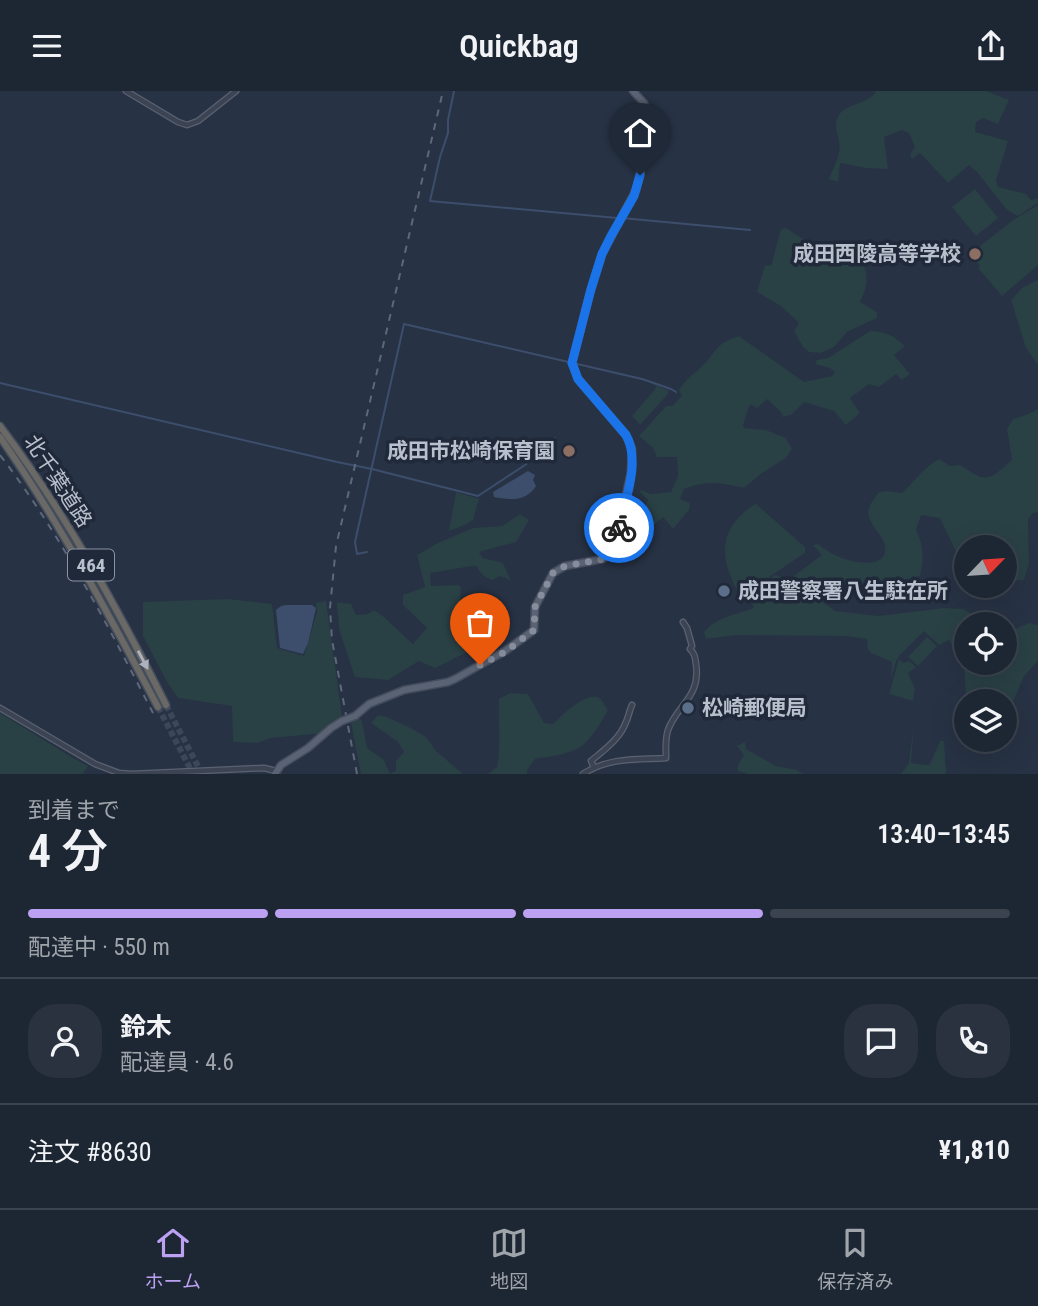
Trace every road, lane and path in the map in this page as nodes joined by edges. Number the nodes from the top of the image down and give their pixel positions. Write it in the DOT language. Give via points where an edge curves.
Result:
graph roads {
  1 [pos="125,91"];
  2 [pos="236,91"];
  3 [pos="633,91"];
  4 [pos="0,426"];
  5 [pos="0,437"];
  6 [pos="58,517"];
  7 [pos="683,622"];
  8 [pos="632,705"];
  9 [pos="0,708"];
  10 [pos="594,767"];
  11 [pos="276,772"];
  12 [pos="132,774"];
  13 [pos="583,774"];
  1 -- 2 [label="street" via="187,125"];
  3 -- 11 [label="main road, bridge" via="646,112 639,182 602,254 572,363 578,379 626,435 632,449 613,551 603,559 565,566 553,573 535,607 534,630 505,652 448,682 404,690 369,704"];
  4 -- 6 [label="highway, 北千葉道路 / 464"];
  5 -- 6 [label="highway, 北千葉道路 / 464"];
  6 -- 6 [label="highway, 北千葉道路 / 464, one-way" via="119,616 162,706 111,619"];
  7 -- 10 [label="street" via="694,652 696,684 668,730 666,758 620,760"];
  8 -- 10 [label="street" via="619,735 591,761"];
  9 -- 12 [label="street" via="95,764"];
  10 -- 13 [label="street"];
  11 -- 12 [label="street" via="264,768"];
}
